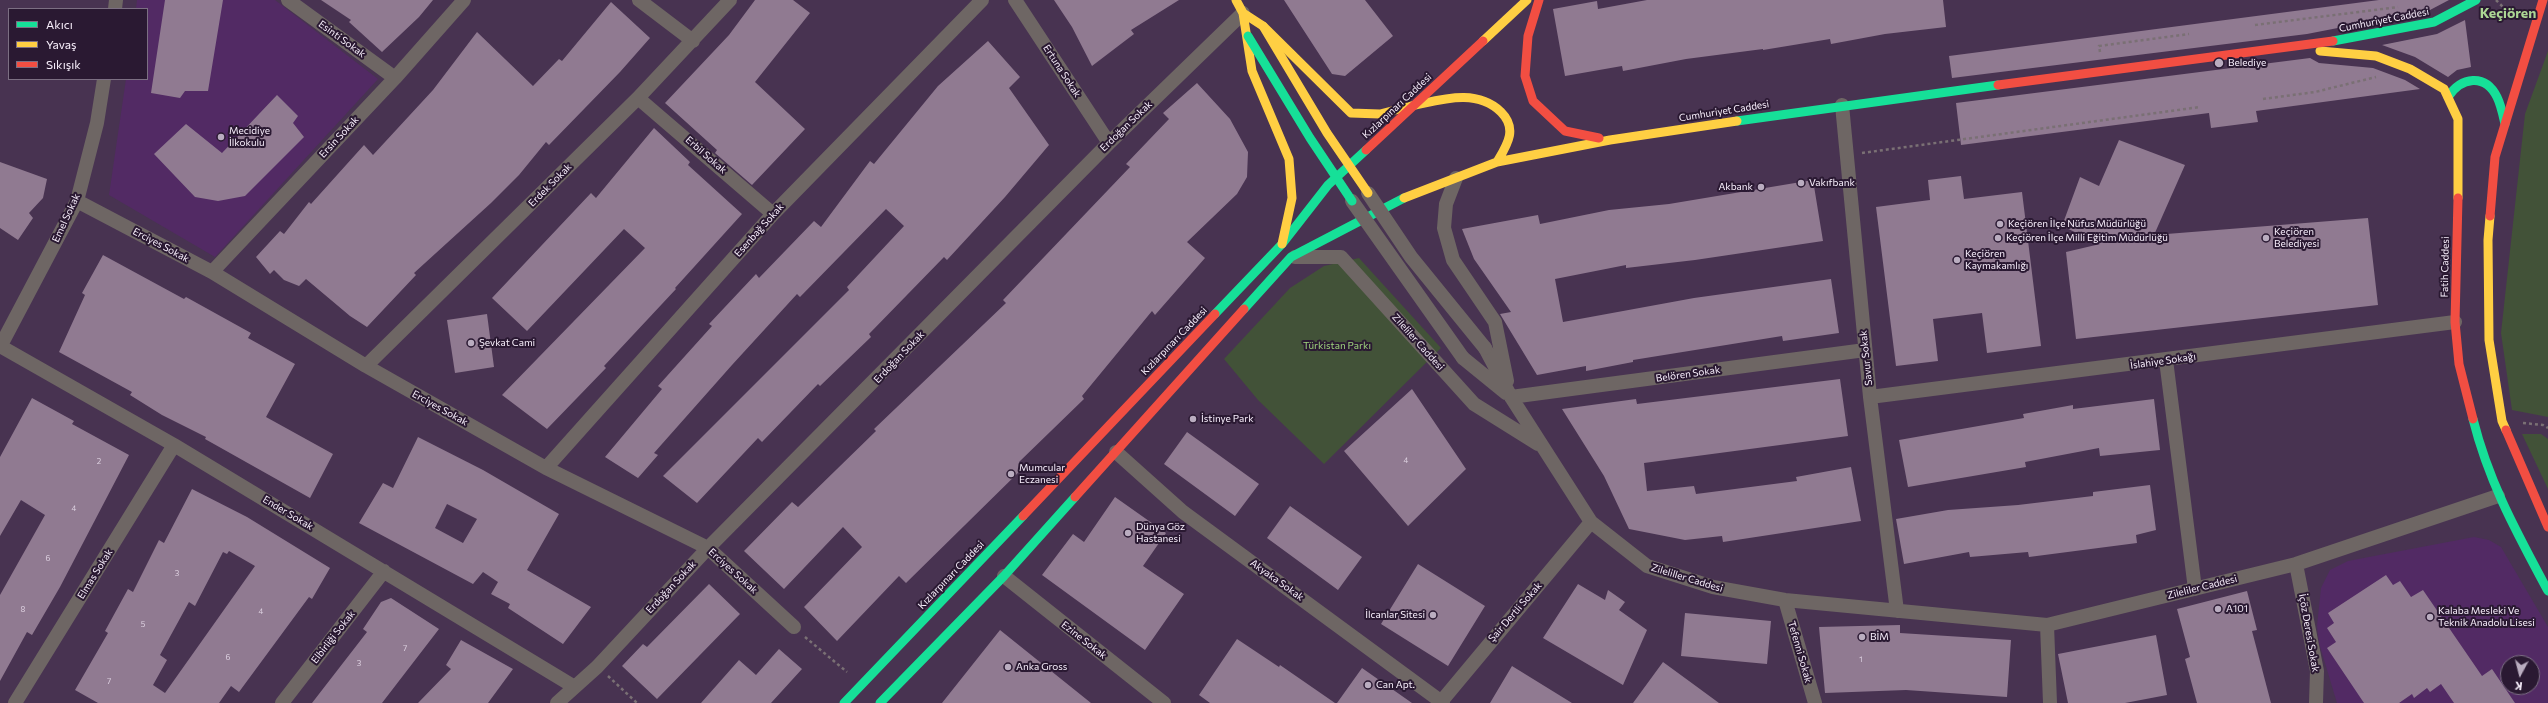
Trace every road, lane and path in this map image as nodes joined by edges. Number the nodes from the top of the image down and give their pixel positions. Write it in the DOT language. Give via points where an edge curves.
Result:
graph roads {
  1 [pos="288,0"];
  2 [pos="464,0"];
  3 [pos="640,0"];
  4 [pos="730,0"];
  5 [pos="982,0"];
  6 [pos="1015,0"];
  7 [pos="1236,0"];
  8 [pos="1527,0"];
  9 [pos="1539,0"];
  10 [pos="2476,0"];
  11 [pos="2543,0"];
  12 [pos="2403,6"];
  13 [pos="1243,12"];
  14 [pos="2255,25"];
  15 [pos="1263,26"];
  16 [pos="2189,34"];
  17 [pos="1248,36"];
  18 [pos="693,41"];
  19 [pos="2137,41"];
  20 [pos="2291,49"];
  21 [pos="2381,76"];
  22 [pos="395,78"];
  23 [pos="104,80"];
  24 [pos="2448,97"];
  25 [pos="638,98"];
  26 [pos="2263,99"];
  27 [pos="1415,105"];
  28 [pos="1842,105"];
  29 [pos="2200,107"];
  30 [pos="2505,124"];
  31 [pos="1610,140"];
  32 [pos="1109,143"];
  33 [pos="1846,155"];
  34 [pos="1497,162"];
  35 [pos="1456,178"];
  36 [pos="1368,193"];
  37 [pos="77,201"];
  38 [pos="1352,201"];
  39 [pos="773,214"];
  40 [pos="1282,244"];
  41 [pos="1291,257"];
  42 [pos="212,272"];
  43 [pos="2455,322"];
  44 [pos="0,346"];
  45 [pos="1865,350"];
  46 [pos="2166,360"];
  47 [pos="366,366"];
  48 [pos="1870,397"];
  49 [pos="1511,398"];
  50 [pos="174,445"];
  51 [pos="1542,447"];
  52 [pos="1116,452"];
  53 [pos="546,468"];
  54 [pos="2498,496"];
  55 [pos="1591,522"];
  56 [pos="2548,527"];
  57 [pos="708,548"];
  58 [pos="2296,564"];
  59 [pos="384,571"];
  60 [pos="1004,576"];
  61 [pos="2195,589"];
  62 [pos="2548,592"];
  63 [pos="1785,600"];
  64 [pos="1897,611"];
  65 [pos="2047,625"];
  66 [pos="794,627"];
  67 [pos="597,667"];
  68 [pos="861,684"];
  69 [pos="573,686"];
  70 [pos="1441,702"];
  71 [pos="16,703"];
  72 [pos="282,703"];
  73 [pos="557,703"];
  74 [pos="637,703"];
  75 [pos="844,703"];
  76 [pos="880,703"];
  77 [pos="1164,703"];
  78 [pos="1815,703"];
  79 [pos="2050,703"];
  80 [pos="2316,703"];
  1 -- 22 [label="street, Esinti Sokak"];
  2 -- 22 [label="street, Ersin Sokak"];
  3 -- 18 [label="street"];
  4 -- 18 [label="street, Erdek Sokak"];
  5 -- 39 [label="street, Esenbağ Sokak"];
  6 -- 32 [label="street, Ertuna Sokak"];
  7 -- 13 [label="main road"];
  8 -- 27 [label="main road, Kızlarpınarı Caddesi"];
  9 -- 31 [label="main road" via="1528,36 1526,60 1526,76 1533,101 1565,131"];
  10 -- 20 [label="main road, Cumhuriyet Caddesi" via="2434,22"];
  11 -- 30 [label="main road"];
  12 -- 14 [label="path"];
  13 -- 15 [label="main road"];
  13 -- 17 [label="main road"];
  13 -- 32 [label="street, Erdoğan Sokak"];
  15 -- 27 [label="main road" via="1351,113 1380,114"];
  15 -- 36 [label="main road, bridge" via="1327,133"];
  16 -- 19 [label="path"];
  17 -- 38 [label="main road, bridge"];
  17 -- 40 [label="main road" via="1252,71 1289,159 1292,198"];
  18 -- 25 [label="street, Erdek Sokak"];
  20 -- 24 [label="main road, Fatih Caddesi" via="2376,56 2410,69 2444,89"];
  20 -- 28 [label="main road, Cumhuriyet Caddesi"];
  21 -- 26 [label="path" via="2315,92"];
  22 -- 42 [label="street, Ersin Sokak"];
  23 -- 37 [label="street, Emel Sokak"];
  24 -- 30 [label="main road" via="2457,83 2467,79 2482,82 2493,90"];
  24 -- 43 [label="main road, Fatih Caddesi" via="2458,120 2460,143"];
  25 -- 39 [label="street, Erbil Sokak"];
  25 -- 47 [label="street, Erdek Sokak"];
  27 -- 34 [label="main road" via="1451,98 1478,98 1496,106 1509,122 1510,138"];
  27 -- 40 [label="main road, Kızlarpınarı Caddesi" via="1328,185"];
  28 -- 31 [label="main road, Cumhuriyet Caddesi"];
  28 -- 33 [label="street, Savur Sokak"];
  29 -- 33 [label="path"];
  30 -- 56 [label="main road" via="2495,157 2488,240 2488,340 2502,421"];
  31 -- 34 [label="main road, Cumhuriyet Caddesi"];
  32 -- 57 [label="street, Erdoğan Sokak"];
  33 -- 45 [label="street, Savur Sokak"];
  34 -- 35 [label="main road, Cumhuriyet Caddesi"];
  35 -- 41 [label="main road, Cumhuriyet Caddesi" via="1399,200"];
  35 -- 49 [label="street" via="1446,204 1444,228 1453,260 1496,322"];
  36 -- 49 [label="street, bridge" via="1411,257 1485,348"];
  37 -- 42 [label="street, Erciyes Sokak"];
  37 -- 44 [label="street, Emel Sokak"];
  38 -- 49 [label="street, bridge" via="1463,358"];
  39 -- 53 [label="street, Esenbağ Sokak"];
  40 -- 68 [label="main road, Kızlarpınarı Caddesi"];
  41 -- 51 [label="street, Zileliler Caddesi" via="1341,258 1474,404"];
  41 -- 52 [label="main road"];
  42 -- 47 [label="street, Erciyes Sokak"];
  43 -- 46 [label="street, İslahiye Sokağı"];
  43 -- 54 [label="main road, Fatih Caddesi" via="2463,378 2481,450"];
  44 -- 50 [label="street, Ender Sokak"];
  45 -- 48 [label="street, Savur Sokak"];
  45 -- 49 [label="street, Belören Sokak"];
  46 -- 48 [label="street, İslahiye Sokağı"];
  46 -- 61 [label="street"];
  47 -- 53 [label="street, Erciyes Sokak"];
  48 -- 64 [label="street, Savur Sokak"];
  49 -- 51 [label="street, Zileliller Caddesi"];
  50 -- 59 [label="street, Ender Sokak"];
  50 -- 71 [label="street, Elmas Sokak"];
  51 -- 55 [label="street, Zileliller Caddesi"];
  52 -- 60 [label="main road"];
  52 -- 70 [label="street, Akyaka Sokak" via="1183,512"];
  53 -- 57 [label="street, Erciyes Sokak"];
  54 -- 58 [label="street, Zileliler Caddesi"];
  54 -- 62 [label="main road, Fatih Caddesi"];
  55 -- 63 [label="street, Zileliller Caddesi" via="1647,566 1713,587"];
  55 -- 70 [label="street, Şair Dertli Sokak"];
  57 -- 66 [label="street, Erciyes Sokak"];
  57 -- 67 [label="street, Erdoğan Sokak"];
  58 -- 61 [label="street, Zileliler Caddesi"];
  58 -- 80 [label="street, İçöz Deresi Sokak" via="2317,671"];
  59 -- 69 [label="street, Ender Sokak"];
  59 -- 72 [label="street, Elbirliği Sokak"];
  60 -- 76 [label="main road"];
  60 -- 77 [label="street, Ezine Sokak"];
  61 -- 65 [label="street, Zileliler Caddesi"];
  63 -- 64 [label="street, Zileliller Caddesi"];
  63 -- 78 [label="street, Tefenni Sokak"];
  64 -- 65 [label="street, Zileliler Caddesi"];
  65 -- 79 [label="street"];
  66 -- 68 [label="path"];
  67 -- 69 [label="street, Erdoğan Sokak"];
  67 -- 74 [label="path"];
  68 -- 75 [label="main road, Kızlarpınarı Caddesi"];
  69 -- 73 [label="street, Erdoğan Sokak"];
}
